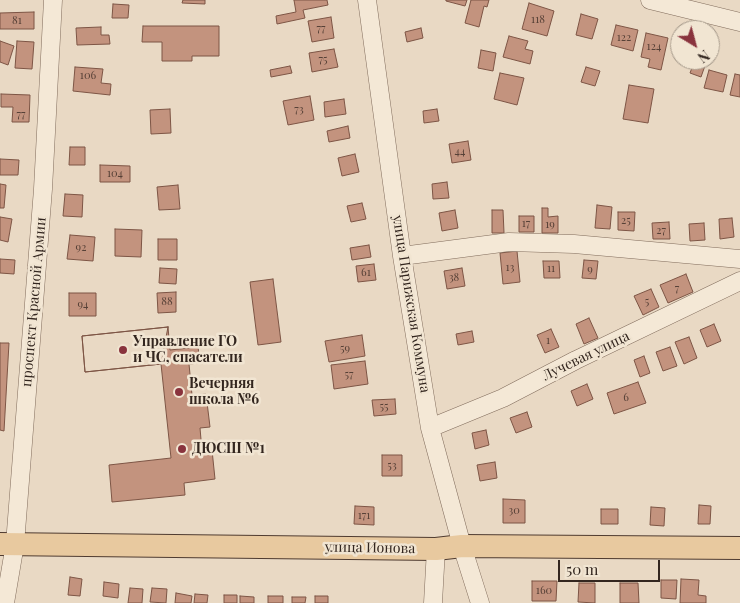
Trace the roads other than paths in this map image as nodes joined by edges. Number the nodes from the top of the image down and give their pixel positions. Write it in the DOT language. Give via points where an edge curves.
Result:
graph roads {
  1 [pos="53,0"];
  2 [pos="367,0"];
  3 [pos="650,0"];
  4 [pos="740,22"];
  5 [pos="402,256"];
  6 [pos="740,259"];
  7 [pos="740,281"];
  8 [pos="430,428"];
  9 [pos="7,544"];
  10 [pos="462,546"];
  11 [pos="740,548"];
  12 [pos="436,549"];
  13 [pos="4,603"];
  14 [pos="433,603"];
  15 [pos="480,603"];
  1 -- 9 [label="street, проспект Красной Армии" via="43,189"];
  2 -- 5 [label="street, улица Парижская Коммуна"];
  3 -- 4 [label="street"];
  5 -- 6 [label="street" via="509,242 574,244"];
  5 -- 8 [label="street, улица Парижская Коммуна"];
  7 -- 8 [label="street, Лучевая улица" via="503,398"];
  8 -- 10 [label="street, улица Парижская Коммуна"];
  9 -- 12 [label="main road, улица Ионова"];
  9 -- 13 [label="street, проспект Красной Армии"];
  10 -- 11 [label="main road, улица Ионова"];
  10 -- 12 [label="main road, улица Ионова"];
  10 -- 15 [label="street, улица Парижская Коммуна"];
  12 -- 14 [label="street"];
}
